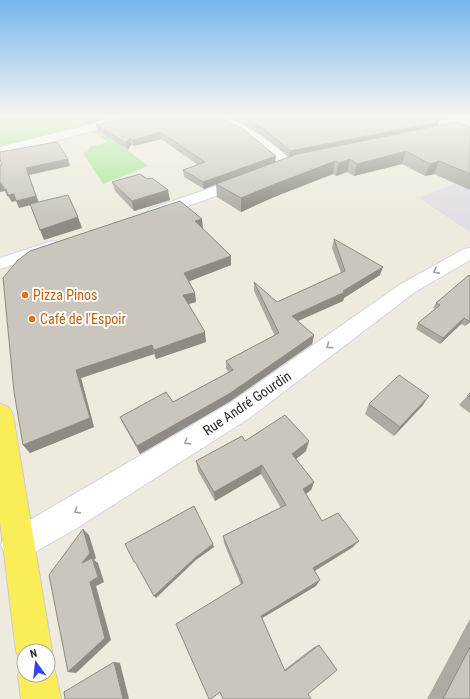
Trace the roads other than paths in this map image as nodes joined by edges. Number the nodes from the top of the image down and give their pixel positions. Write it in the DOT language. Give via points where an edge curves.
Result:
graph roads {
  1 [pos="273,150"];
  2 [pos="144,216"];
  3 [pos="62,242"];
  4 [pos="468,256"];
  5 [pos="0,264"];
  6 [pos="0,415"];
  7 [pos="17,545"];
  8 [pos="33,643"];
  1 -- 2 [label="street" via="292,162"];
  3 -- 5 [label="street"];
  4 -- 7 [label="street, Rue André Gourdin, one-way" via="408,288 239,411"];
  6 -- 7 [label="main road"];
  7 -- 8 [label="main road"];
}
